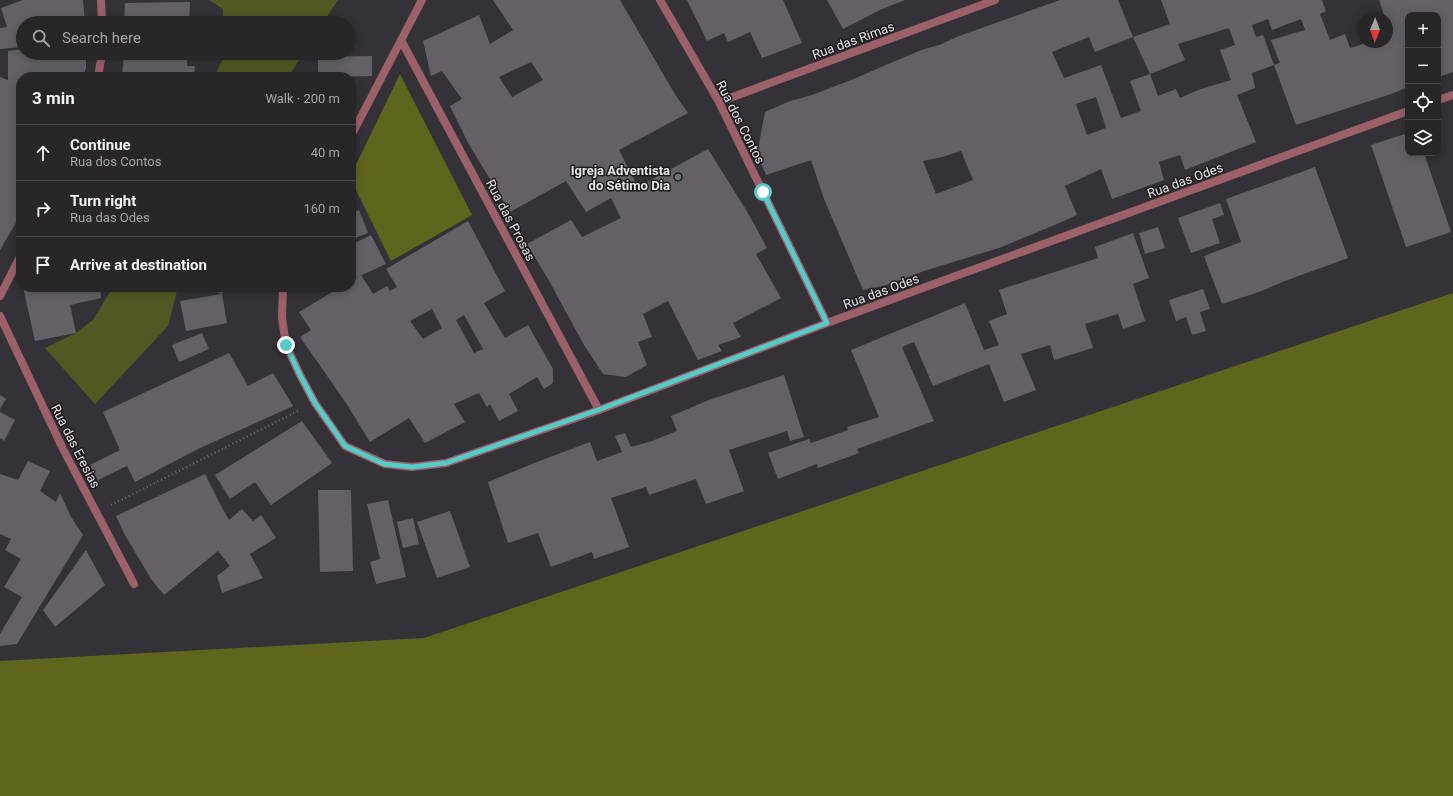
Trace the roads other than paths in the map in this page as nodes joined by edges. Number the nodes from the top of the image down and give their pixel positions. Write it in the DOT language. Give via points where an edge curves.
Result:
graph roads {
  1 [pos="100,0"];
  2 [pos="422,0"];
  3 [pos="660,0"];
  4 [pos="996,0"];
  5 [pos="101,16"];
  6 [pos="402,42"];
  7 [pos="101,60"];
  8 [pos="99,72"];
  9 [pos="1453,95"];
  10 [pos="1441,99"];
  11 [pos="719,102"];
  12 [pos="1405,112"];
  13 [pos="356,127"];
  14 [pos="16,265"];
  15 [pos="283,292"];
  16 [pos="0,296"];
  17 [pos="0,316"];
  18 [pos="827,323"];
  19 [pos="598,410"];
  20 [pos="134,584"];
  1 -- 5 [label="street"];
  2 -- 6 [label="street"];
  3 -- 11 [label="street, Rua dos Contos"];
  4 -- 11 [label="street, Rua das Rimas"];
  6 -- 13 [label="street"];
  6 -- 19 [label="street, Rua das Prosas"];
  7 -- 8 [label="street"];
  9 -- 10 [label="street"];
  11 -- 18 [label="street, Rua dos Contos"];
  12 -- 18 [label="street, Rua das Odes"];
  14 -- 16 [label="street"];
  15 -- 19 [label="street, Rua das Odes" via="282,318 286,345 315,403 345,446 384,464 412,467 446,463"];
  17 -- 20 [label="street, Rua das Eresias" via="63,449"];
  18 -- 19 [label="street, Rua das Odes"];
}
